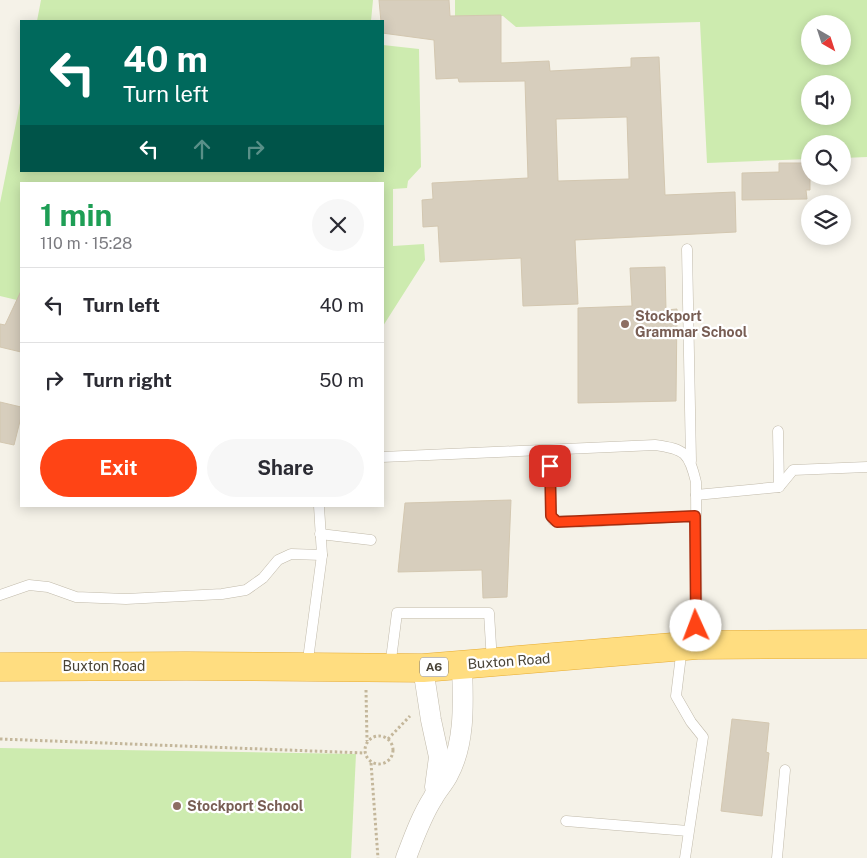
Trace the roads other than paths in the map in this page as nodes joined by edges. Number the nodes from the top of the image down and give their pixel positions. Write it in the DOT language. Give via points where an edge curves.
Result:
graph roads {
  1 [pos="688,249"];
  2 [pos="778,431"];
  3 [pos="550,450"];
  4 [pos="384,457"];
  5 [pos="691,461"];
  6 [pos="867,467"];
  7 [pos="778,487"];
  8 [pos="696,495"];
  9 [pos="319,507"];
  10 [pos="695,516"];
  11 [pos="320,534"];
  12 [pos="371,540"];
  13 [pos="322,555"];
  14 [pos="0,595"];
  15 [pos="867,644"];
  16 [pos="690,645"];
  17 [pos="492,663"];
  18 [pos="462,664"];
  19 [pos="0,667"];
  20 [pos="306,668"];
  21 [pos="377,668"];
  22 [pos="423,668"];
  23 [pos="785,770"];
  24 [pos="433,797"];
  25 [pos="566,821"];
  26 [pos="688,832"];
  27 [pos="406,858"];
  28 [pos="685,858"];
  29 [pos="778,858"];
  1 -- 5 [label="lane"];
  2 -- 7 [label="lane"];
  3 -- 4 [label="lane"];
  3 -- 5 [label="lane" via="655,445 677,448"];
  3 -- 10 [label="lane" via="553,520 583,522"];
  5 -- 8 [label="lane"];
  6 -- 7 [label="lane" via="793,470"];
  7 -- 8 [label="lane"];
  8 -- 10 [label="lane"];
  9 -- 11 [label="lane"];
  10 -- 16 [label="lane"];
  11 -- 12 [label="lane"];
  11 -- 13 [label="lane"];
  13 -- 14 [label="lane" via="291,554 278,560 263,578 246,590 222,594 126,599 76,597 29,585"];
  13 -- 20 [label="lane"];
  15 -- 16 [label="highway, Buxton Road / A6"];
  16 -- 17 [label="highway, Buxton Road / A6"];
  16 -- 26 [label="lane" via="676,696 690,722 703,737"];
  17 -- 18 [label="highway, Buxton Road / A6"];
  17 -- 21 [label="lane" via="489,613 396,613"];
  18 -- 22 [label="highway, Buxton Road / A6"];
  18 -- 24 [label="street" via="464,702 457,751 448,775"];
  19 -- 20 [label="highway, Buxton Road / A6"];
  20 -- 21 [label="highway, Buxton Road / A6"];
  21 -- 22 [label="highway, Buxton Road / A6"];
  22 -- 24 [label="street" via="439,757"];
  23 -- 29 [label="lane"];
  24 -- 27 [label="street"];
  25 -- 26 [label="lane"];
  26 -- 28 [label="lane"];
}
